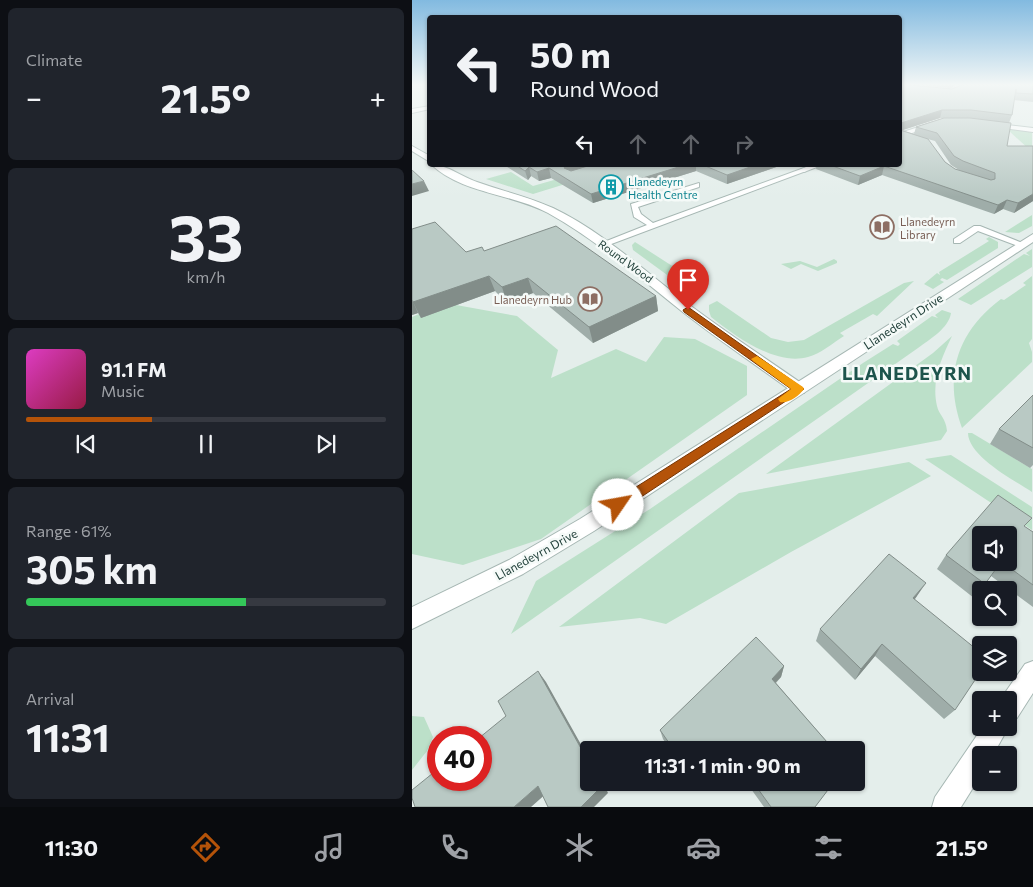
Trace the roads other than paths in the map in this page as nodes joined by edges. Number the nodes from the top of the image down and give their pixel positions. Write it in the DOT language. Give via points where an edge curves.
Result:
graph roads {
  1 [pos="940,122"];
  2 [pos="982,124"];
  3 [pos="1032,130"];
  4 [pos="902,134"];
  5 [pos="902,135"];
  6 [pos="913,138"];
  7 [pos="412,148"];
  8 [pos="427,158"];
  9 [pos="439,167"];
  10 [pos="812,167"];
  11 [pos="804,170"];
  12 [pos="696,185"];
  13 [pos="653,226"];
  14 [pos="1027,240"];
  15 [pos="957,241"];
  16 [pos="603,244"];
  17 [pos="799,389"];
  18 [pos="412,618"];
  19 [pos="1032,672"];
  20 [pos="1017,695"];
  21 [pos="991,736"];
  22 [pos="945,807"];
  1 -- 4 [label="street"];
  2 -- 3 [label="street"];
  5 -- 6 [label="street"];
  7 -- 8 [label="street"];
  9 -- 16 [label="street, Round Wood" via="460,179 549,210"];
  10 -- 11 [label="street"];
  11 -- 13 [label="lane"];
  12 -- 13 [label="lane" via="634,206 637,215"];
  13 -- 16 [label="lane"];
  14 -- 15 [label="lane" via="977,228"];
  14 -- 17 [label="street, Llanedeyrn Drive"];
  16 -- 17 [label="street, Round Wood"];
  17 -- 18 [label="street, Llanedeyrn Drive" via="588,525 516,567"];
  19 -- 20 [label="street"];
  21 -- 22 [label="street"];
}
